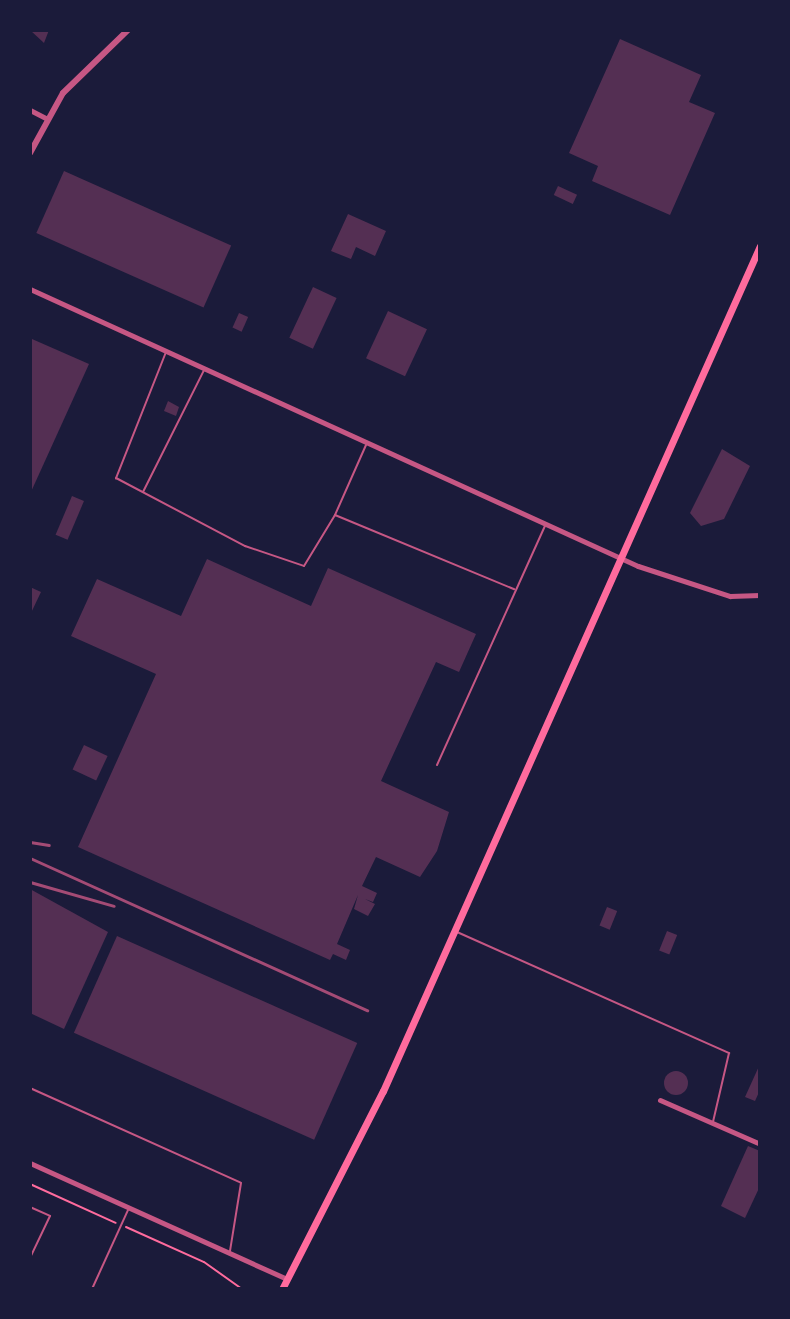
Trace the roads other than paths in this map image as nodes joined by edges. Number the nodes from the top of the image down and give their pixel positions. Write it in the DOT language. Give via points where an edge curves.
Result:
graph roads {
  1 [pos="128,30"];
  2 [pos="30,110"];
  3 [pos="46,118"];
  4 [pos="30,153"];
  5 [pos="760,246"];
  6 [pos="30,289"];
  7 [pos="167,351"];
  8 [pos="205,369"];
  9 [pos="368,442"];
  10 [pos="143,492"];
  11 [pos="335,515"];
  12 [pos="546,523"];
  13 [pos="621,557"];
  14 [pos="514,589"];
  15 [pos="760,595"];
  16 [pos="437,765"];
  17 [pos="456,931"];
  18 [pos="30,1088"];
  19 [pos="660,1100"];
  20 [pos="713,1123"];
  21 [pos="760,1144"];
  22 [pos="30,1163"];
  23 [pos="30,1207"];
  24 [pos="129,1207"];
  25 [pos="230,1252"];
  26 [pos="30,1258"];
  27 [pos="287,1279"];
  28 [pos="92,1289"];
  29 [pos="282,1289"];
  1 -- 3 [label="street" via="82,70"];
  2 -- 3 [label="street"];
  3 -- 4 [label="street"];
  5 -- 13 [label="main road"];
  6 -- 7 [label="street"];
  7 -- 8 [label="street"];
  7 -- 10 [label="lane" via="116,478"];
  8 -- 9 [label="street"];
  8 -- 10 [label="lane"];
  9 -- 11 [label="lane"];
  9 -- 12 [label="street"];
  10 -- 11 [label="lane" via="245,546 304,566"];
  11 -- 14 [label="lane"];
  12 -- 13 [label="street"];
  12 -- 14 [label="lane"];
  13 -- 15 [label="street" via="676,581"];
  13 -- 17 [label="main road"];
  14 -- 16 [label="lane"];
  17 -- 20 [label="lane" via="729,1053"];
  17 -- 27 [label="main road"];
  18 -- 25 [label="lane" via="241,1183"];
  19 -- 20 [label="street"];
  20 -- 21 [label="street"];
  22 -- 24 [label="street"];
  23 -- 26 [label="lane" via="50,1216"];
  24 -- 25 [label="street"];
  24 -- 28 [label="lane"];
  25 -- 27 [label="street"];
  27 -- 29 [label="main road"];
}
